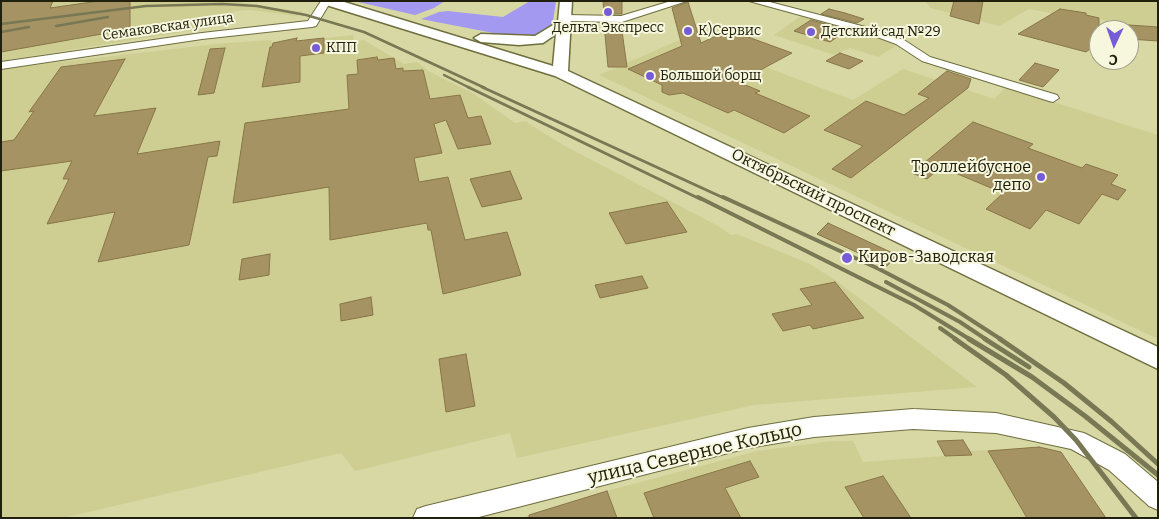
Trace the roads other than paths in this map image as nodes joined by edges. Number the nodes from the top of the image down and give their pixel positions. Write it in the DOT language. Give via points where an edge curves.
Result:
graph roads {
  1 [pos="326,1"];
  2 [pos="566,1"];
  3 [pos="682,1"];
  4 [pos="754,1"];
  5 [pos="565,21"];
  6 [pos="445,36"];
  7 [pos="1,66"];
  8 [pos="560,73"];
  9 [pos="1053,98"];
  10 [pos="1158,359"];
  11 [pos="1158,498"];
  12 [pos="426,518"];
  1 -- 6 [label="main road"];
  1 -- 7 [label="street, Семаковская улица" via="312,24 202,36"];
  2 -- 5 [label="main road"];
  3 -- 5 [label="street" via="622,19"];
  4 -- 9 [label="street" via="873,32 900,42 926,59"];
  5 -- 6 [label="main road" via="547,36 529,41"];
  5 -- 8 [label="main road"];
  6 -- 8 [label="main road, Октябрьский проспект"];
  8 -- 10 [label="main road, Октябрьский проспект"];
  11 -- 12 [label="street, улица Северное Кольцо" via="1117,462 1076,440 996,423 913,419 814,427 748,438"];
}
